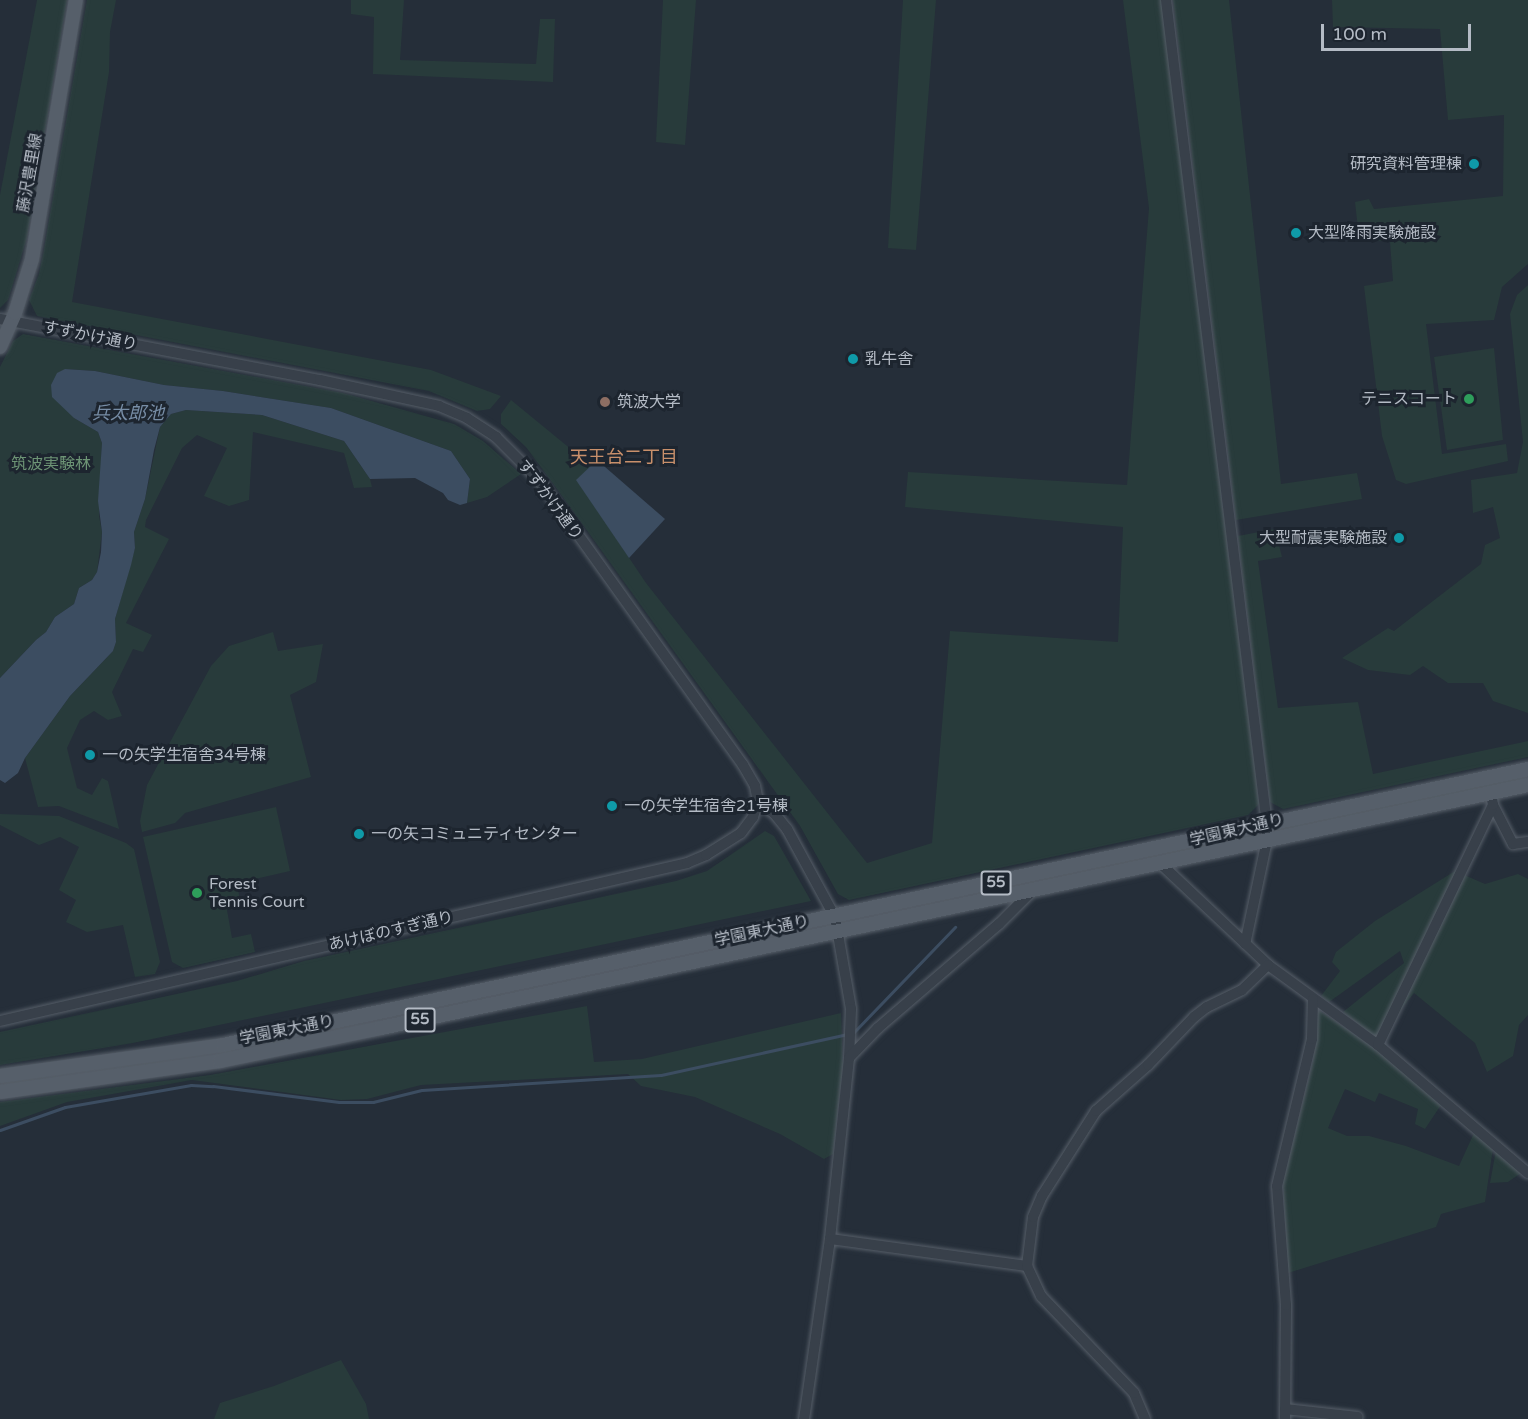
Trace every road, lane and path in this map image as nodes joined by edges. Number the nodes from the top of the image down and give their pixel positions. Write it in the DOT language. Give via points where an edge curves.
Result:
graph roads {
  1 [pos="76,0"];
  2 [pos="1166,0"];
  3 [pos="6,320"];
  4 [pos="0,347"];
  5 [pos="1528,769"];
  6 [pos="1528,785"];
  7 [pos="1492,799"];
  8 [pos="758,802"];
  9 [pos="1267,825"];
  10 [pos="1267,840"];
  11 [pos="1528,842"];
  12 [pos="1162,865"];
  13 [pos="1034,889"];
  14 [pos="834,917"];
  15 [pos="838,932"];
  16 [pos="1245,944"];
  17 [pos="1268,965"];
  18 [pos="1312,999"];
  19 [pos="0,1020"];
  20 [pos="1378,1045"];
  21 [pos="849,1058"];
  22 [pos="0,1076"];
  23 [pos="0,1092"];
  24 [pos="1528,1173"];
  25 [pos="830,1239"];
  26 [pos="1026,1266"];
  27 [pos="1285,1414"];
  28 [pos="1358,1418"];
  29 [pos="804,1419"];
  30 [pos="1145,1419"];
  1 -- 3 [label="main road, 藤沢豊里線" via="32,259"];
  2 -- 9 [label="street"];
  3 -- 4 [label="main road, 藤沢豊里線"];
  3 -- 8 [label="street, すずかけ通り" via="412,399 439,406 482,427 539,480 743,765 755,786"];
  5 -- 9 [label="main road, 学園東大通り / 55"];
  6 -- 7 [label="main road, 学園東大通り / 55"];
  7 -- 10 [label="main road, 学園東大通り / 55"];
  7 -- 11 [label="street" via="1513,844"];
  7 -- 20 [label="street"];
  8 -- 14 [label="street" via="787,829"];
  8 -- 19 [label="street, あけぼのすぎ通り" via="741,833 687,863"];
  9 -- 10 [label="street"];
  9 -- 14 [label="main road, 学園東大通り / 55"];
  10 -- 12 [label="main road, 学園東大通り / 55"];
  10 -- 16 [label="street"];
  12 -- 13 [label="main road, 学園東大通り / 55"];
  12 -- 16 [label="street"];
  13 -- 15 [label="main road, 学園東大通り / 55"];
  13 -- 21 [label="street"];
  14 -- 15 [label="street"];
  14 -- 22 [label="main road, 学園東大通り / 55" via="223,1045"];
  15 -- 21 [label="street" via="850,1009"];
  15 -- 23 [label="main road, 学園東大通り / 55" via="220,1060"];
  16 -- 17 [label="street"];
  17 -- 18 [label="street"];
  17 -- 26 [label="street" via="1242,990 1194,1017 1096,1111 1033,1217"];
  18 -- 20 [label="street"];
  18 -- 27 [label="street" via="1312,1039 1277,1186 1286,1305"];
  20 -- 24 [label="street"];
  21 -- 25 [label="street"];
  25 -- 26 [label="street"];
  25 -- 29 [label="street"];
  26 -- 30 [label="street" via="1041,1296 1134,1393"];
  27 -- 28 [label="street"];
}
